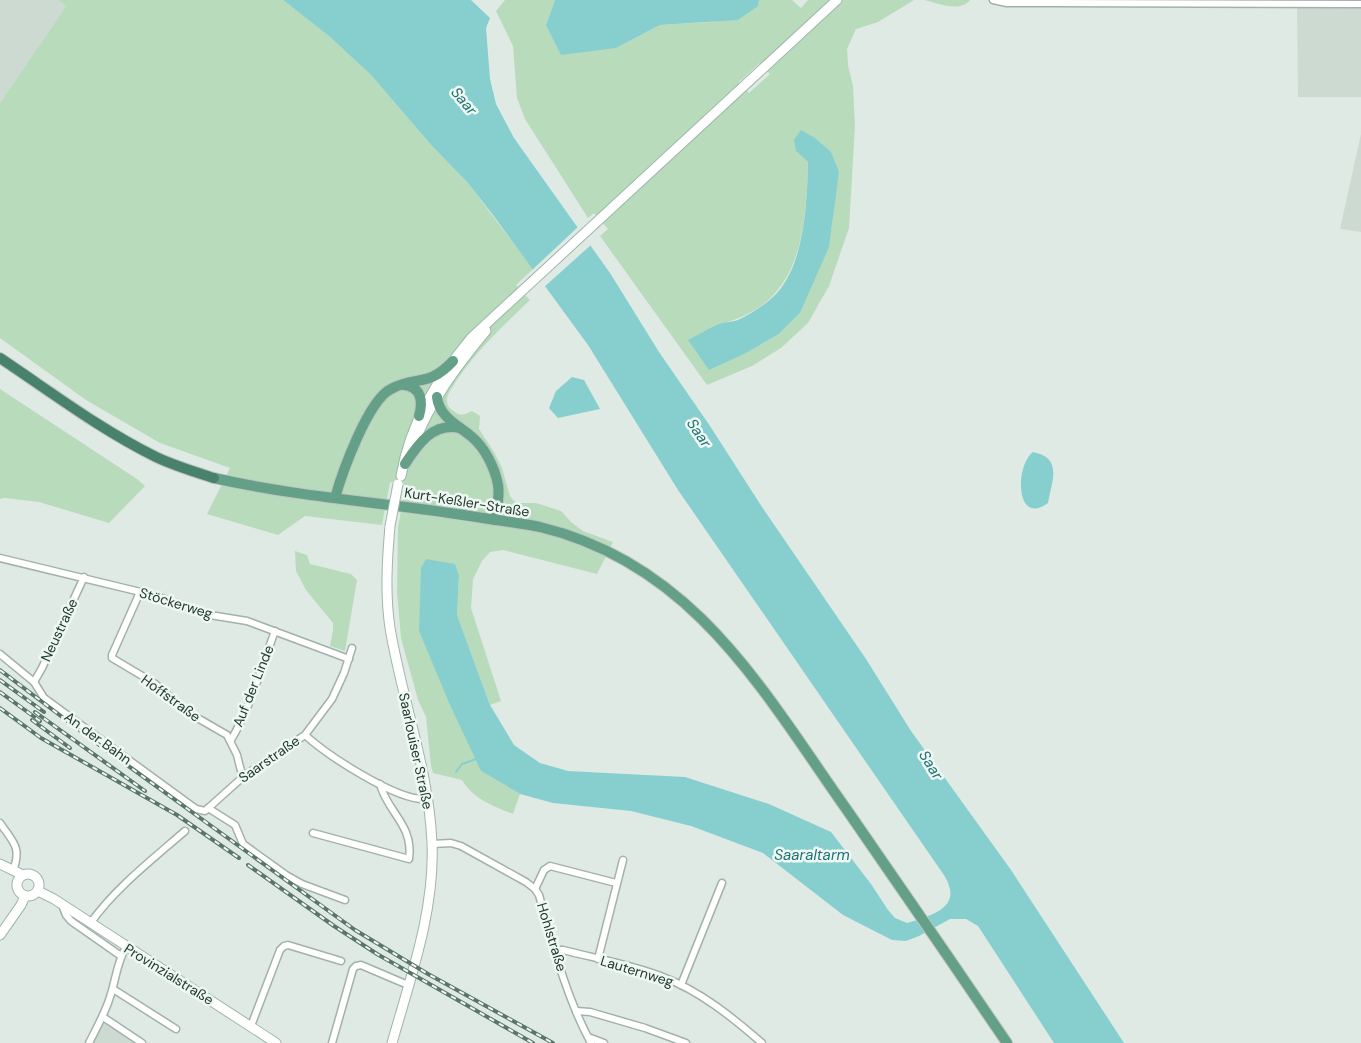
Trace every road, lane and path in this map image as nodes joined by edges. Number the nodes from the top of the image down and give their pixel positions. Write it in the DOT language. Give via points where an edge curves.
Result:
graph roads {
  1 [pos="837,0"];
  2 [pos="993,0"];
  3 [pos="1361,4"];
  4 [pos="502,312"];
  5 [pos="0,358"];
  6 [pos="453,361"];
  7 [pos="401,385"];
  8 [pos="437,397"];
  9 [pos="419,416"];
  10 [pos="460,428"];
  11 [pos="405,464"];
  12 [pos="214,478"];
  13 [pos="399,480"];
  14 [pos="335,498"];
  15 [pos="496,520"];
  16 [pos="0,558"];
  17 [pos="84,577"];
  18 [pos="140,592"];
  19 [pos="275,631"];
  20 [pos="352,648"];
  21 [pos="0,654"];
  22 [pos="349,659"];
  23 [pos="34,682"];
  24 [pos="305,735"];
  25 [pos="230,740"];
  26 [pos="244,776"];
  27 [pos="380,784"];
  28 [pos="428,799"];
  29 [pos="207,809"];
  30 [pos="0,822"];
  31 [pos="185,831"];
  32 [pos="313,834"];
  33 [pos="432,844"];
  34 [pos="622,860"];
  35 [pos="0,867"];
  36 [pos="12,871"];
  37 [pos="23,875"];
  38 [pos="17,883"];
  39 [pos="722,883"];
  40 [pos="616,884"];
  41 [pos="536,889"];
  42 [pos="38,891"];
  43 [pos="25,896"];
  44 [pos="345,900"];
  45 [pos="62,905"];
  46 [pos="90,924"];
  47 [pos="0,935"];
  48 [pos="126,947"];
  49 [pos="555,950"];
  50 [pos="121,956"];
  51 [pos="598,959"];
  52 [pos="341,961"];
  53 [pos="408,985"];
  54 [pos="681,985"];
  55 [pos="113,989"];
  56 [pos="576,1011"];
  57 [pos="102,1017"];
  58 [pos="250,1026"];
  59 [pos="176,1029"];
  60 [pos="589,1040"];
  61 [pos="270,1041"];
  62 [pos="760,1042"];
  63 [pos="88,1043"];
  64 [pos="142,1043"];
  65 [pos="332,1043"];
  66 [pos="392,1043"];
  67 [pos="604,1043"];
  68 [pos="686,1043"];
  69 [pos="1007,1043"];
  1 -- 4 [label="main road"];
  2 -- 3 [label="street"];
  4 -- 6 [label="main road" via="471,338"];
  4 -- 8 [label="main road"];
  5 -- 12 [label="highway" via="138,448"];
  6 -- 7 [label="main road" via="437,376"];
  6 -- 9 [label="main road"];
  7 -- 9 [label="main road" via="408,385 419,393 422,401"];
  7 -- 14 [label="main road" via="385,392 370,411"];
  8 -- 10 [label="main road" via="442,411"];
  8 -- 11 [label="main road"];
  9 -- 13 [label="main road" via="408,441"];
  10 -- 11 [label="main road" via="444,428 428,436 419,443"];
  10 -- 15 [label="main road" via="484,450 492,469 498,485"];
  11 -- 13 [label="main road"];
  12 -- 14 [label="main road, Kurt-Keßler-Straße"];
  13 -- 28 [label="main road, Saarlouiser Straße, bridge" via="388,556 390,627"];
  14 -- 15 [label="main road, Kurt-Keßler-Straße"];
  15 -- 69 [label="main road, Kurt-Keßler-Straße" via="540,527 608,552 656,580 695,611 754,678"];
  16 -- 17 [label="street, Stöckerweg"];
  17 -- 18 [label="street, Stöckerweg"];
  17 -- 23 [label="street, Neustraße"];
  18 -- 19 [label="street, Stöckerweg" via="210,615 247,621"];
  18 -- 25 [label="street, Hoffstraße" via="112,658 154,683 182,709"];
  19 -- 22 [label="street, Stöckerweg"];
  19 -- 25 [label="street, Auf der Linde" via="252,697"];
  20 -- 22 [label="street, Saarstraße"];
  21 -- 23 [label="street, An der Bahn"];
  22 -- 24 [label="street, Saarstraße" via="332,699"];
  23 -- 29 [label="street, An der Bahn" via="44,698 196,809"];
  24 -- 26 [label="street, Saarstraße"];
  24 -- 27 [label="street" via="337,759"];
  25 -- 26 [label="street"];
  26 -- 29 [label="street, Saarstraße"];
  27 -- 28 [label="street" via="411,798"];
  27 -- 32 [label="street" via="407,833 409,859"];
  28 -- 33 [label="main road, Saarlouiser Straße"];
  29 -- 44 [label="street, An der Bahn" via="235,825 240,840 248,848 286,875"];
  30 -- 36 [label="street" via="18,851"];
  31 -- 46 [label="street" via="133,878"];
  33 -- 41 [label="street, Hohlstraße" via="461,846"];
  33 -- 53 [label="main road, Saarlouiser Straße" via="428,904"];
  34 -- 40 [label="street"];
  35 -- 36 [label="main road"];
  35 -- 38 [label="main road"];
  36 -- 37 [label="main road"];
  37 -- 38 [label="main road"];
  37 -- 42 [label="main road" via="37,877"];
  38 -- 43 [label="main road" via="18,890"];
  39 -- 54 [label="street"];
  40 -- 41 [label="street" via="547,866"];
  40 -- 51 [label="street"];
  41 -- 49 [label="street, Hohlstraße"];
  42 -- 43 [label="main road" via="32,896"];
  42 -- 45 [label="main road, Provinzialstraße"];
  43 -- 47 [label="main road"];
  45 -- 46 [label="main road, Provinzialstraße"];
  45 -- 50 [label="street, Provinzialstraße" via="66,915 79,928"];
  46 -- 48 [label="main road, Provinzialstraße"];
  48 -- 50 [label="street"];
  48 -- 58 [label="main road, Provinzialstraße"];
  49 -- 51 [label="street, Lauternweg"];
  49 -- 56 [label="street, Hohlstraße"];
  50 -- 55 [label="street"];
  51 -- 54 [label="street, Lauternweg" via="650,972"];
  52 -- 58 [label="street" via="284,946"];
  53 -- 65 [label="street" via="361,965 356,966"];
  53 -- 66 [label="main road, Saarlouiser Straße"];
  54 -- 62 [label="street, Lauternweg" via="717,1007"];
  55 -- 57 [label="street"];
  55 -- 59 [label="street"];
  56 -- 60 [label="street, Hohlstraße"];
  56 -- 68 [label="street" via="636,1025"];
  57 -- 63 [label="street"];
  57 -- 64 [label="street"];
  58 -- 61 [label="main road, Provinzialstraße"];
  60 -- 67 [label="street, Hohlstraße"];
}
